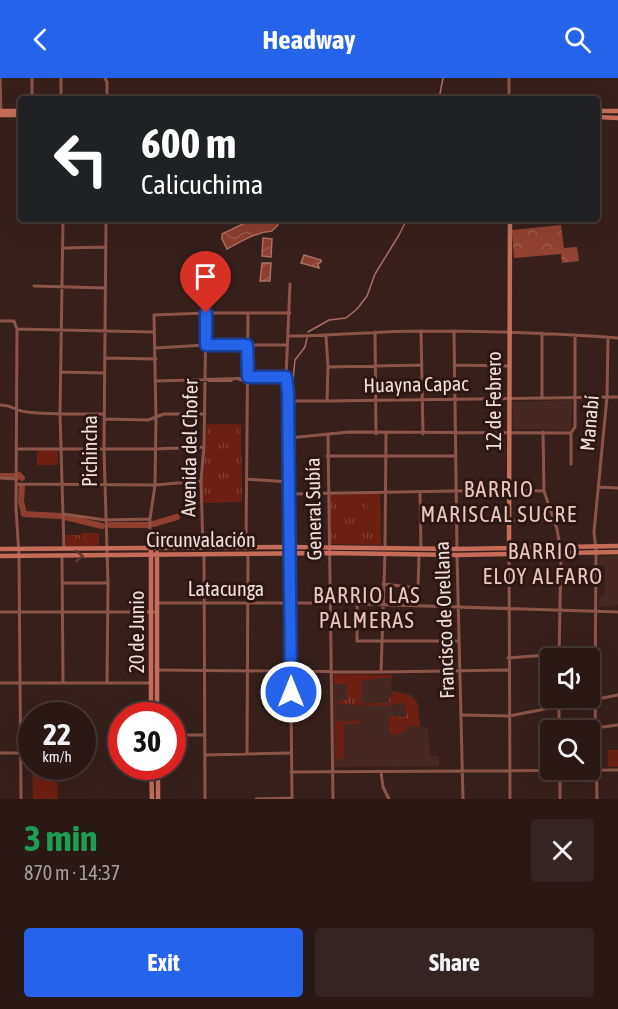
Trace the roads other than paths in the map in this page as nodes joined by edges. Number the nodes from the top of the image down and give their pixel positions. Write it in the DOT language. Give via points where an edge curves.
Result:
graph roads {
  1 [pos="0,78"];
  2 [pos="32,78"];
  3 [pos="61,78"];
  4 [pos="105,78"];
  5 [pos="509,78"];
  6 [pos="32,96"];
  7 [pos="61,96"];
  8 [pos="107,96"];
  9 [pos="509,96"];
  10 [pos="600,111"];
  11 [pos="618,111"];
  12 [pos="0,113"];
  13 [pos="18,113"];
  14 [pos="600,117"];
  15 [pos="618,118"];
  16 [pos="63,222"];
  17 [pos="106,222"];
  18 [pos="510,222"];
  19 [pos="106,247"];
  20 [pos="63,248"];
  21 [pos="290,284"];
  22 [pos="34,286"];
  23 [pos="62,287"];
  24 [pos="106,288"];
  25 [pos="206,313"];
  26 [pos="248,313"];
  27 [pos="290,313"];
  28 [pos="0,321"];
  29 [pos="17,329"];
  30 [pos="62,331"];
  31 [pos="105,331"];
  32 [pos="421,331"];
  33 [pos="454,331"];
  34 [pos="153,332"];
  35 [pos="375,332"];
  36 [pos="508,332"];
  37 [pos="542,333"];
  38 [pos="575,335"];
  39 [pos="288,336"];
  40 [pos="326,336"];
  41 [pos="608,337"];
  42 [pos="618,338"];
  43 [pos="206,345"];
  44 [pos="247,345"];
  45 [pos="287,345"];
  46 [pos="155,348"];
  47 [pos="105,358"];
  48 [pos="156,359"];
  49 [pos="422,365"];
  50 [pos="454,365"];
  51 [pos="375,366"];
  52 [pos="508,366"];
  53 [pos="328,367"];
  54 [pos="62,372"];
  55 [pos="104,373"];
  56 [pos="248,377"];
  57 [pos="286,377"];
  58 [pos="205,379"];
  59 [pos="157,381"];
  60 [pos="288,396"];
  61 [pos="607,397"];
  62 [pos="618,397"];
  63 [pos="423,398"];
  64 [pos="454,398"];
  65 [pos="509,398"];
  66 [pos="542,398"];
  67 [pos="575,398"];
  68 [pos="376,399"];
  69 [pos="294,400"];
  70 [pos="327,401"];
  71 [pos="0,405"];
  72 [pos="288,407"];
  73 [pos="18,410"];
  74 [pos="60,414"];
  75 [pos="104,414"];
  76 [pos="205,414"];
  77 [pos="156,418"];
  78 [pos="104,419"];
  79 [pos="456,432"];
  80 [pos="509,432"];
  81 [pos="543,432"];
  82 [pos="571,433"];
  83 [pos="376,434"];
  84 [pos="386,434"];
  85 [pos="423,434"];
  86 [pos="328,435"];
  87 [pos="289,438"];
  88 [pos="204,447"];
  89 [pos="18,449"];
  90 [pos="61,449"];
  91 [pos="155,449"];
  92 [pos="104,450"];
  93 [pos="327,456"];
  94 [pos="455,456"];
  95 [pos="385,457"];
  96 [pos="571,464"];
  97 [pos="0,478"];
  98 [pos="17,479"];
  99 [pos="247,479"];
  100 [pos="201,481"];
  101 [pos="289,482"];
  102 [pos="17,484"];
  103 [pos="62,484"];
  104 [pos="104,485"];
  105 [pos="155,485"];
  106 [pos="598,487"];
  107 [pos="618,488"];
  108 [pos="508,490"];
  109 [pos="544,491"];
  110 [pos="456,492"];
  111 [pos="385,493"];
  112 [pos="420,493"];
  113 [pos="290,494"];
  114 [pos="328,494"];
  115 [pos="63,514"];
  116 [pos="150,519"];
  117 [pos="105,520"];
  118 [pos="509,520"];
  119 [pos="553,520"];
  120 [pos="618,546"];
  121 [pos="246,547"];
  122 [pos="289,547"];
  123 [pos="328,547"];
  124 [pos="203,548"];
  125 [pos="0,549"];
  126 [pos="18,549"];
  127 [pos="64,549"];
  128 [pos="107,549"];
  129 [pos="595,549"];
  130 [pos="560,550"];
  131 [pos="153,551"];
  132 [pos="385,551"];
  133 [pos="420,552"];
  134 [pos="457,552"];
  135 [pos="509,552"];
  136 [pos="618,552"];
  137 [pos="328,553"];
  138 [pos="204,554"];
  139 [pos="248,554"];
  140 [pos="289,554"];
  141 [pos="107,555"];
  142 [pos="0,556"];
  143 [pos="19,556"];
  144 [pos="62,556"];
  145 [pos="62,583"];
  146 [pos="108,583"];
  147 [pos="383,584"];
  148 [pos="204,602"];
  149 [pos="247,602"];
  150 [pos="157,603"];
  151 [pos="290,603"];
  152 [pos="330,603"];
  153 [pos="357,604"];
  154 [pos="382,605"];
  155 [pos="458,607"];
  156 [pos="508,609"];
  157 [pos="560,610"];
  158 [pos="594,610"];
  159 [pos="0,612"];
  160 [pos="19,612"];
  161 [pos="151,612"];
  162 [pos="157,612"];
  163 [pos="618,612"];
  164 [pos="61,613"];
  165 [pos="107,613"];
  166 [pos="459,641"];
  167 [pos="381,642"];
  168 [pos="559,648"];
  169 [pos="594,648"];
  170 [pos="540,657"];
  171 [pos="508,658"];
  172 [pos="204,670"];
  173 [pos="461,670"];
  174 [pos="508,670"];
  175 [pos="291,671"];
  176 [pos="331,671"];
  177 [pos="248,672"];
  178 [pos="381,672"];
  179 [pos="157,673"];
  180 [pos="151,676"];
  181 [pos="0,683"];
  182 [pos="19,683"];
  183 [pos="63,683"];
  184 [pos="107,683"];
  185 [pos="151,683"];
  186 [pos="618,695"];
  187 [pos="600,699"];
  188 [pos="20,702"];
  189 [pos="151,702"];
  190 [pos="157,702"];
  191 [pos="559,708"];
  192 [pos="462,715"];
  193 [pos="509,716"];
  194 [pos="560,720"];
  195 [pos="618,725"];
  196 [pos="600,727"];
  197 [pos="186,735"];
  198 [pos="205,735"];
  199 [pos="0,753"];
  200 [pos="18,753"];
  201 [pos="290,753"];
  202 [pos="247,754"];
  203 [pos="205,755"];
  204 [pos="540,770"];
  205 [pos="600,770"];
  206 [pos="618,770"];
  207 [pos="461,771"];
  208 [pos="509,771"];
  209 [pos="291,772"];
  210 [pos="332,772"];
  211 [pos="381,772"];
  212 [pos="21,780"];
  213 [pos="151,780"];
  214 [pos="158,780"];
  215 [pos="560,780"];
  216 [pos="597,780"];
  217 [pos="21,799"];
  218 [pos="152,799"];
  219 [pos="158,799"];
  220 [pos="205,799"];
  221 [pos="256,799"];
  222 [pos="292,799"];
  223 [pos="333,799"];
  224 [pos="389,799"];
  225 [pos="463,799"];
  226 [pos="510,799"];
  227 [pos="560,799"];
  228 [pos="597,799"];
  1 -- 12 [label="street"];
  2 -- 6 [label="street"];
  3 -- 7 [label="street"];
  4 -- 8 [label="street"];
  5 -- 9 [label="street"];
  10 -- 11 [label="main road"];
  12 -- 13 [label="main road"];
  14 -- 15 [label="main road"];
  16 -- 20 [label="street"];
  17 -- 19 [label="street, Pichincha"];
  18 -- 36 [label="main road, 12 de Febrero"];
  19 -- 20 [label="street"];
  19 -- 24 [label="street, Pichincha"];
  20 -- 23 [label="street"];
  21 -- 27 [label="street"];
  22 -- 23 [label="street"];
  23 -- 24 [label="street"];
  23 -- 30 [label="street"];
  24 -- 31 [label="street, Pichincha"];
  25 -- 26 [label="street"];
  25 -- 34 [label="street" via="154,315"];
  25 -- 43 [label="street, Avenida del Chofer"];
  26 -- 27 [label="street"];
  26 -- 44 [label="street"];
  27 -- 39 [label="street"];
  28 -- 29 [label="street" via="14,321"];
  29 -- 30 [label="street"];
  29 -- 73 [label="street"];
  30 -- 31 [label="street"];
  30 -- 54 [label="street"];
  31 -- 34 [label="street"];
  31 -- 47 [label="street, Pichincha"];
  32 -- 33 [label="street"];
  32 -- 35 [label="street"];
  32 -- 49 [label="street"];
  33 -- 36 [label="street"];
  33 -- 50 [label="street, Francisco de Orellana"];
  34 -- 46 [label="street"];
  35 -- 40 [label="street"];
  35 -- 51 [label="street"];
  36 -- 37 [label="street"];
  36 -- 52 [label="main road, 12 de Febrero"];
  37 -- 38 [label="street"];
  37 -- 66 [label="street"];
  38 -- 41 [label="street"];
  38 -- 67 [label="street"];
  39 -- 40 [label="street"];
  39 -- 45 [label="street"];
  40 -- 53 [label="street"];
  41 -- 42 [label="street"];
  41 -- 61 [label="street, Manabí"];
  43 -- 44 [label="street"];
  43 -- 46 [label="street"];
  43 -- 58 [label="street, Avenida del Chofer"];
  44 -- 45 [label="street"];
  44 -- 56 [label="street"];
  45 -- 57 [label="street"];
  46 -- 48 [label="street"];
  47 -- 48 [label="street"];
  47 -- 55 [label="street, Pichincha"];
  48 -- 59 [label="street"];
  49 -- 51 [label="street"];
  49 -- 63 [label="street"];
  50 -- 52 [label="street"];
  50 -- 64 [label="street, Francisco de Orellana"];
  51 -- 53 [label="street"];
  51 -- 68 [label="street"];
  52 -- 65 [label="main road, 12 de Febrero"];
  53 -- 70 [label="street"];
  54 -- 55 [label="street"];
  54 -- 74 [label="street"];
  55 -- 75 [label="street, Pichincha"];
  56 -- 57 [label="street"];
  56 -- 58 [label="street"];
  56 -- 99 [label="street"];
  57 -- 60 [label="street"];
  58 -- 59 [label="street"];
  58 -- 76 [label="street, Avenida del Chofer"];
  59 -- 77 [label="street"];
  60 -- 69 [label="street"];
  60 -- 72 [label="street"];
  61 -- 62 [label="street, Huayna Capac"];
  61 -- 67 [label="street, Huayna Capac"];
  61 -- 106 [label="street, Manabí"];
  63 -- 64 [label="street, Huayna Capac"];
  63 -- 68 [label="street, Huayna Capac"];
  63 -- 85 [label="street"];
  64 -- 65 [label="street, Huayna Capac"];
  64 -- 79 [label="street, Francisco de Orellana"];
  65 -- 66 [label="street, Huayna Capac"];
  65 -- 80 [label="main road, 12 de Febrero"];
  66 -- 67 [label="street, Huayna Capac"];
  67 -- 82 [label="street" via="575,427"];
  68 -- 70 [label="street, Huayna Capac"];
  68 -- 83 [label="street"];
  69 -- 70 [label="street, Huayna Capac"];
  69 -- 72 [label="street"];
  71 -- 73 [label="street"];
  72 -- 87 [label="street"];
  73 -- 74 [label="street"];
  73 -- 89 [label="street"];
  74 -- 75 [label="street"];
  74 -- 90 [label="street"];
  75 -- 78 [label="street, Pichincha"];
  76 -- 77 [label="street" via="164,414"];
  76 -- 88 [label="street, Avenida del Chofer"];
  77 -- 78 [label="street"];
  77 -- 91 [label="street"];
  78 -- 92 [label="street, Pichincha"];
  79 -- 80 [label="street"];
  79 -- 85 [label="street"];
  79 -- 94 [label="street, Francisco de Orellana"];
  80 -- 81 [label="street"];
  80 -- 108 [label="main road, 12 de Febrero"];
  81 -- 82 [label="street"];
  81 -- 109 [label="street"];
  82 -- 96 [label="street"];
  83 -- 84 [label="street"];
  83 -- 86 [label="street"];
  84 -- 85 [label="street"];
  84 -- 95 [label="street"];
  86 -- 87 [label="street"];
  86 -- 93 [label="street, General Subía"];
  87 -- 101 [label="street"];
  88 -- 91 [label="street"];
  88 -- 100 [label="street, Avenida del Chofer"];
  89 -- 90 [label="street"];
  89 -- 98 [label="street"];
  90 -- 92 [label="street"];
  90 -- 103 [label="street"];
  91 -- 92 [label="street"];
  91 -- 105 [label="street"];
  92 -- 104 [label="street, Pichincha"];
  93 -- 95 [label="street"];
  93 -- 114 [label="street, General Subía"];
  94 -- 95 [label="street"];
  94 -- 110 [label="street, Francisco de Orellana"];
  95 -- 111 [label="street"];
  97 -- 98 [label="street"];
  98 -- 102 [label="street"];
  99 -- 101 [label="street"];
  99 -- 121 [label="street"];
  100 -- 105 [label="street"];
  100 -- 124 [label="street, Avenida del Chofer"];
  101 -- 113 [label="street"];
  102 -- 103 [label="street"];
  102 -- 126 [label="street"];
  103 -- 104 [label="street"];
  103 -- 115 [label="street"];
  104 -- 105 [label="street"];
  104 -- 117 [label="street, Pichincha"];
  105 -- 116 [label="street"];
  106 -- 107 [label="street"];
  106 -- 129 [label="street, Manabí"];
  108 -- 109 [label="street"];
  108 -- 110 [label="street"];
  108 -- 118 [label="main road, 12 de Febrero"];
  109 -- 119 [label="street"];
  110 -- 112 [label="street"];
  110 -- 134 [label="street, Francisco de Orellana"];
  111 -- 112 [label="street"];
  111 -- 114 [label="street"];
  111 -- 132 [label="street"];
  112 -- 133 [label="street"];
  113 -- 114 [label="street"];
  113 -- 122 [label="street"];
  114 -- 123 [label="street, General Subía"];
  115 -- 117 [label="street"];
  115 -- 127 [label="street"];
  116 -- 117 [label="street"];
  116 -- 131 [label="street"];
  117 -- 128 [label="street, Pichincha"];
  118 -- 119 [label="street"];
  118 -- 135 [label="main road, 12 de Febrero"];
  119 -- 130 [label="street"];
  120 -- 129 [label="main road, Circunvalación"];
  121 -- 122 [label="main road, Circunvalación"];
  121 -- 124 [label="main road, Circunvalación"];
  122 -- 123 [label="main road, Circunvalación"];
  122 -- 140 [label="street"];
  123 -- 132 [label="main road, Circunvalación"];
  123 -- 137 [label="street, General Subía"];
  124 -- 131 [label="main road, Circunvalación"];
  124 -- 138 [label="street, Avenida del Chofer"];
  125 -- 126 [label="main road, Circunvalación"];
  126 -- 127 [label="main road, Circunvalación"];
  126 -- 143 [label="street"];
  127 -- 128 [label="main road, Circunvalación"];
  128 -- 131 [label="main road, Circunvalación"];
  128 -- 141 [label="street, Pichincha"];
  129 -- 130 [label="main road, Circunvalación"];
  129 -- 136 [label="main road, Circunvalación"];
  129 -- 158 [label="street, Manabí"];
  130 -- 135 [label="main road, Circunvalación"];
  130 -- 157 [label="street"];
  131 -- 138 [label="main road, Circunvalación"];
  131 -- 141 [label="main road, Circunvalación"];
  131 -- 150 [label="main road, 20 de Junio"];
  131 -- 161 [label="main road, 20 de Junio"];
  132 -- 133 [label="main road, Circunvalación"];
  132 -- 137 [label="main road, Circunvalación"];
  132 -- 147 [label="street"];
  133 -- 134 [label="main road, Circunvalación"];
  133 -- 147 [label="street" via="418,588"];
  134 -- 135 [label="main road, Circunvalación"];
  134 -- 155 [label="street, Francisco de Orellana"];
  135 -- 156 [label="street, 12 de Febrero"];
  137 -- 140 [label="main road, Circunvalación"];
  137 -- 152 [label="street, General Subía"];
  138 -- 139 [label="main road, Circunvalación"];
  138 -- 148 [label="street, Avenida del Chofer"];
  139 -- 140 [label="main road, Circunvalación"];
  139 -- 149 [label="street"];
  140 -- 151 [label="street"];
  144 -- 141 [label="main road, Circunvalación, one-way"];
  141 -- 146 [label="street, Pichincha"];
  142 -- 143 [label="main road, Circunvalación"];
  143 -- 144 [label="main road, Circunvalación"];
  143 -- 160 [label="street"];
  144 -- 145 [label="street"];
  145 -- 146 [label="street"];
  145 -- 164 [label="street"];
  146 -- 165 [label="street, Pichincha"];
  147 -- 154 [label="street"];
  148 -- 149 [label="street, Latacunga"];
  148 -- 150 [label="street, Latacunga"];
  148 -- 172 [label="street, Avenida del Chofer"];
  149 -- 151 [label="street, Latacunga"];
  149 -- 177 [label="street"];
  150 -- 162 [label="main road, 20 de Junio"];
  151 -- 152 [label="street, Latacunga"];
  151 -- 175 [label="street"];
  152 -- 153 [label="street, Latacunga"];
  152 -- 176 [label="street, General Subía"];
  153 -- 154 [label="street, Latacunga"];
  153 -- 167 [label="street" via="355,639"];
  154 -- 155 [label="street, Latacunga"];
  154 -- 167 [label="street"];
  155 -- 156 [label="street, Latacunga"];
  155 -- 166 [label="street, Francisco de Orellana"];
  156 -- 157 [label="street, Latacunga"];
  156 -- 171 [label="street, 12 de Febrero"];
  157 -- 158 [label="street, Latacunga"];
  157 -- 168 [label="street"];
  158 -- 163 [label="street, Latacunga"];
  158 -- 169 [label="street, Manabí"];
  159 -- 160 [label="street"];
  160 -- 164 [label="street"];
  160 -- 182 [label="street"];
  161 -- 162 [label="street"];
  161 -- 165 [label="street"];
  161 -- 180 [label="main road, 20 de Junio"];
  162 -- 179 [label="main road, 20 de Junio"];
  164 -- 165 [label="street"];
  164 -- 183 [label="street"];
  165 -- 184 [label="street, Pichincha"];
  166 -- 167 [label="street"];
  166 -- 173 [label="street, Francisco de Orellana"];
  167 -- 178 [label="street"];
  170 -- 171 [label="street"];
  171 -- 174 [label="street, 12 de Febrero"];
  172 -- 177 [label="street"];
  172 -- 179 [label="street"];
  172 -- 198 [label="street, Avenida del Chofer"];
  173 -- 174 [label="street"];
  173 -- 178 [label="street"];
  173 -- 192 [label="street, Francisco de Orellana"];
  174 -- 193 [label="street, 12 de Febrero"];
  175 -- 176 [label="street"];
  175 -- 177 [label="street"];
  175 -- 201 [label="street"];
  176 -- 178 [label="street"];
  176 -- 210 [label="street, General Subía"];
  177 -- 202 [label="street"];
  179 -- 180 [label="street"];
  179 -- 190 [label="main road, 20 de Junio"];
  180 -- 185 [label="main road, 20 de Junio"];
  181 -- 182 [label="street"];
  182 -- 183 [label="street"];
  182 -- 188 [label="street"];
  183 -- 184 [label="street"];
  184 -- 185 [label="street"];
  185 -- 189 [label="main road, 20 de Junio"];
  186 -- 187 [label="street"];
  191 -- 193 [label="street"];
  191 -- 194 [label="street"];
  192 -- 193 [label="street"];
  192 -- 207 [label="street, Francisco de Orellana"];
  193 -- 208 [label="street, 12 de Febrero"];
  195 -- 196 [label="street"];
  197 -- 198 [label="street"];
  198 -- 203 [label="street, Avenida del Chofer"];
  199 -- 200 [label="street"];
  201 -- 202 [label="street"];
  201 -- 209 [label="street"];
  202 -- 203 [label="street"];
  203 -- 220 [label="street, Avenida del Chofer"];
  204 -- 208 [label="street"];
  205 -- 206 [label="street"];
  207 -- 208 [label="street"];
  207 -- 211 [label="street"];
  207 -- 225 [label="street, Francisco de Orellana"];
  208 -- 226 [label="street, 12 de Febrero"];
  209 -- 210 [label="street"];
  209 -- 222 [label="street"];
  210 -- 211 [label="street"];
  210 -- 223 [label="street, General Subía"];
  211 -- 224 [label="street"];
  212 -- 217 [label="street"];
  213 -- 218 [label="main road"];
  214 -- 219 [label="main road"];
  215 -- 227 [label="street"];
  216 -- 228 [label="street, Manabí"];
  221 -- 222 [label="street"];
}
